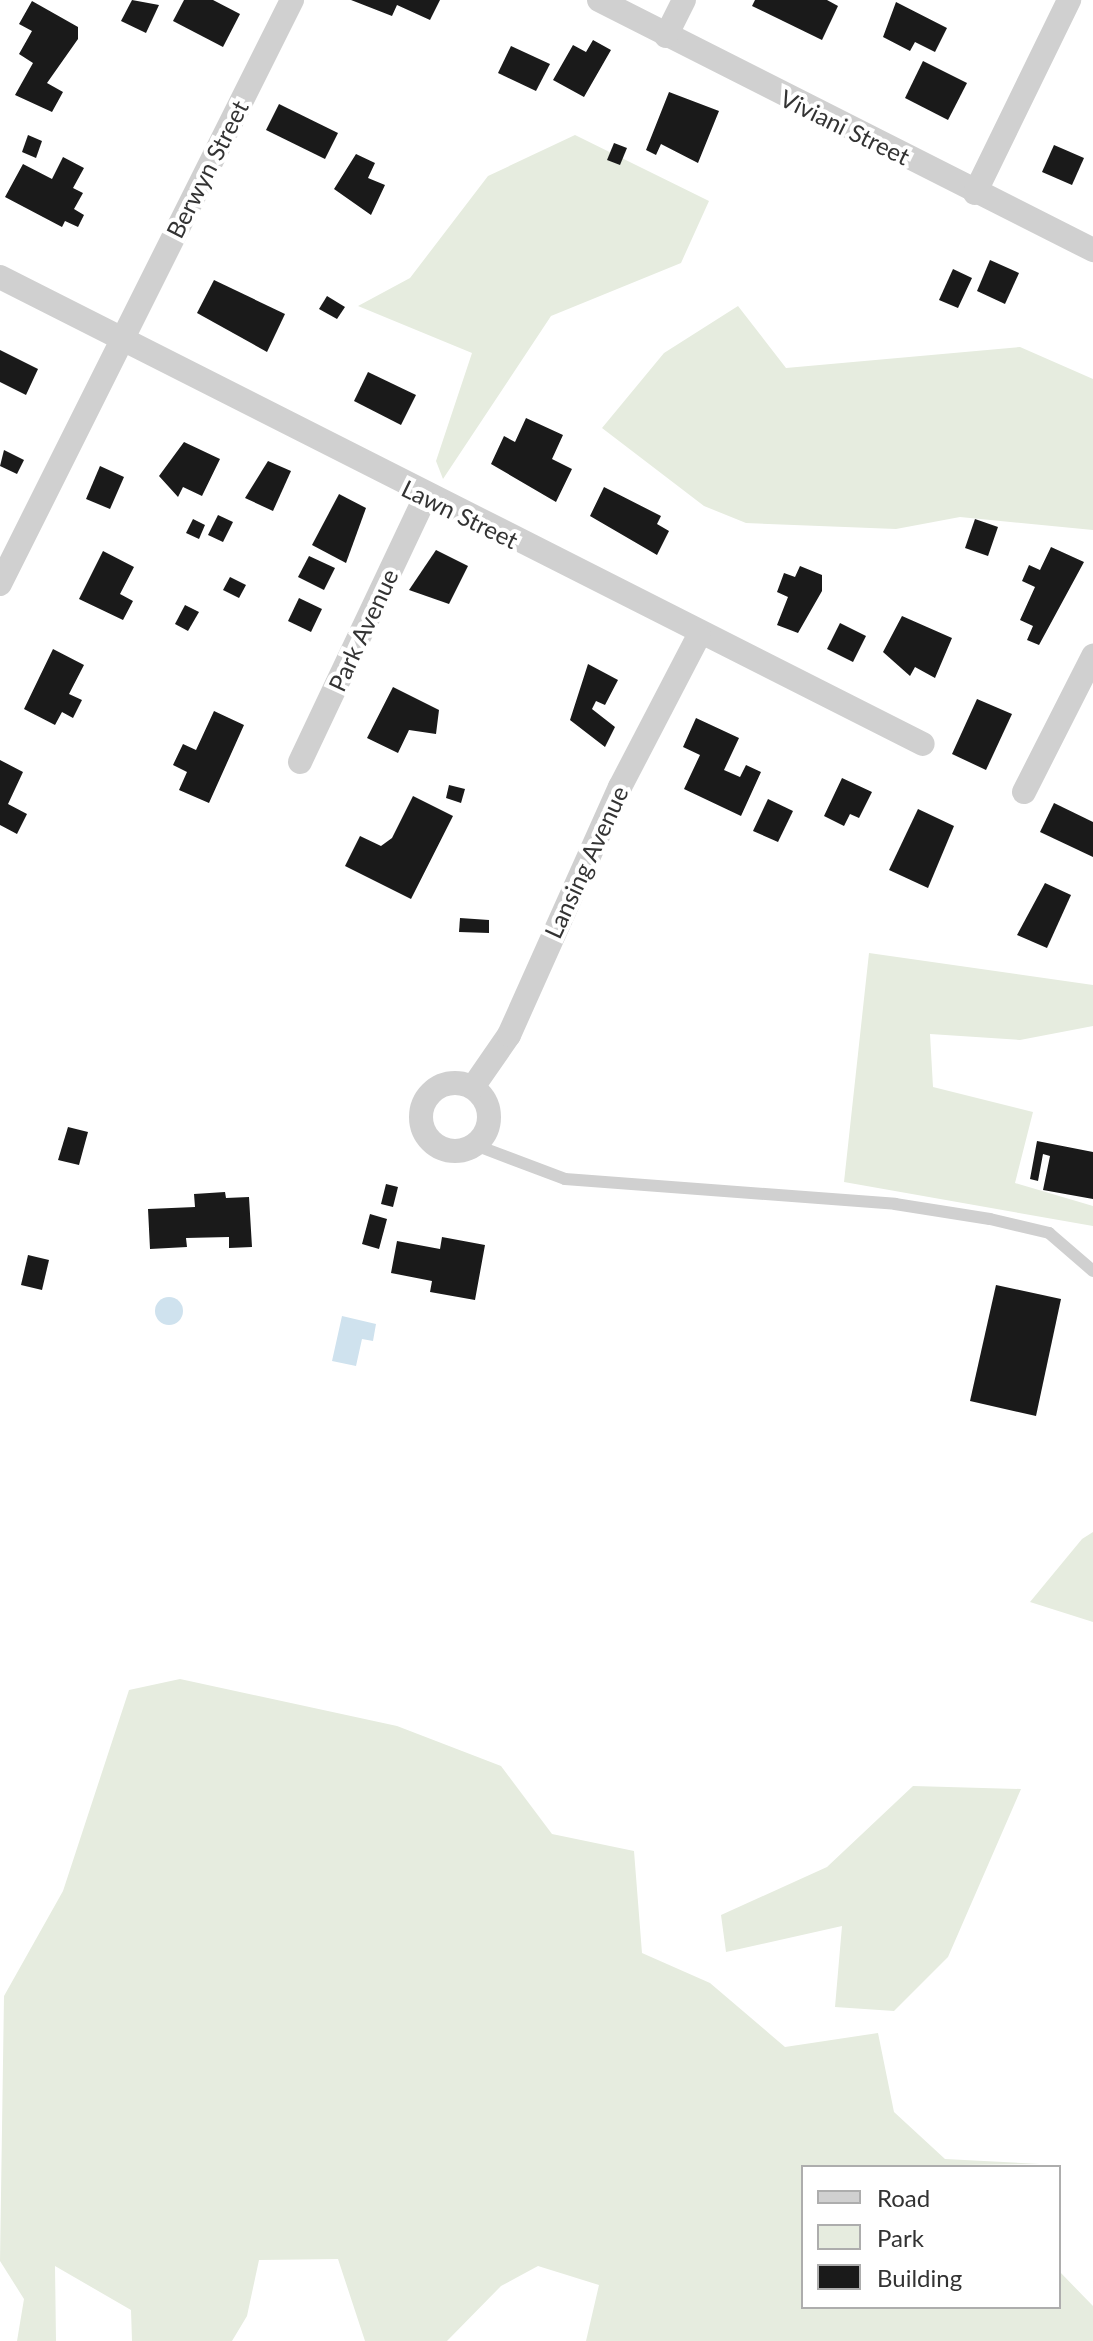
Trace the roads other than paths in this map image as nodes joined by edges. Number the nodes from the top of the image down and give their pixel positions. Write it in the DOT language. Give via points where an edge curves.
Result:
graph roads {
  1 [pos="292,0"];
  2 [pos="599,0"];
  3 [pos="684,0"];
  4 [pos="1069,0"];
  5 [pos="666,36"];
  6 [pos="975,193"];
  7 [pos="1093,250"];
  8 [pos="0,277"];
  9 [pos="121,337"];
  10 [pos="425,498"];
  11 [pos="0,584"];
  12 [pos="699,635"];
  13 [pos="1093,656"];
  14 [pos="923,744"];
  15 [pos="300,762"];
  16 [pos="1024,792"];
  17 [pos="473,1087"];
  18 [pos="475,1145"];
  19 [pos="1093,1271"];
  1 -- 9 [label="street, Berwyn Street"];
  2 -- 5 [label="street, Viviani Street"];
  3 -- 5 [label="street"];
  4 -- 6 [label="street"];
  5 -- 6 [label="street, Viviani Street"];
  6 -- 7 [label="street, Viviani Street"];
  8 -- 9 [label="street, Lawn Street"];
  9 -- 10 [label="street, Lawn Street"];
  9 -- 11 [label="street, Berwyn Street"];
  10 -- 12 [label="street, Lawn Street"];
  10 -- 15 [label="street, Park Avenue"];
  12 -- 14 [label="street, Lawn Street"];
  12 -- 17 [label="street, Lansing Avenue" via="509,1035"];
  13 -- 16 [label="street"];
  17 -- 18 [label="street" via="489,1116"];
  17 -- 18 [label="street" via="452,1083 433,1090 421,1121 441,1148"];
  18 -- 19 [label="lane" via="565,1179 895,1204 990,1219 1049,1233"];
}
